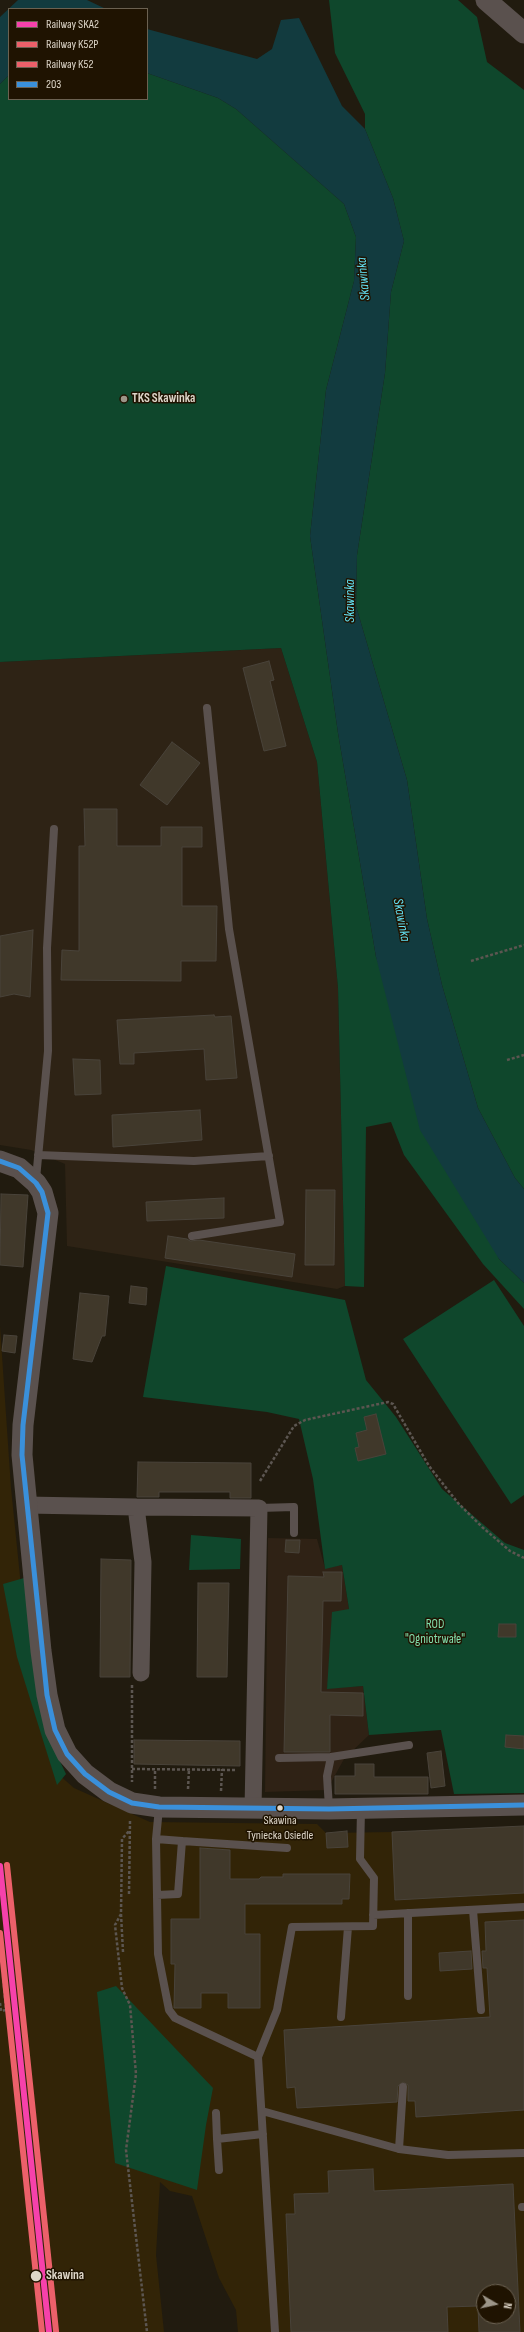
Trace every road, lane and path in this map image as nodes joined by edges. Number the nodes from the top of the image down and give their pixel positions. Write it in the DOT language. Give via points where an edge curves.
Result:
graph roads {
  1 [pos="486,0"];
  2 [pos="522,28"];
  3 [pos="207,708"];
  4 [pos="54,829"];
  5 [pos="524,945"];
  6 [pos="471,961"];
  7 [pos="524,1055"];
  8 [pos="507,1060"];
  9 [pos="38,1155"];
  10 [pos="269,1156"];
  11 [pos="0,1160"];
  12 [pos="36,1183"];
  13 [pos="192,1236"];
  14 [pos="260,1481"];
  15 [pos="26,1505"];
  16 [pos="136,1507"];
  17 [pos="259,1508"];
  18 [pos="294,1533"];
  19 [pos="524,1558"];
  20 [pos="141,1673"];
  21 [pos="410,1745"];
  22 [pos="331,1757"];
  23 [pos="280,1758"];
  24 [pos="132,1768"];
  25 [pos="254,1770"];
  26 [pos="132,1802"];
  27 [pos="524,1805"];
  28 [pos="159,1807"];
  29 [pos="360,1808"];
  30 [pos="254,1809"];
  31 [pos="329,1809"];
  32 [pos="156,1839"];
  33 [pos="182,1841"];
  34 [pos="287,1848"];
  35 [pos="129,1894"];
  36 [pos="157,1895"];
  37 [pos="524,1907"];
  38 [pos="473,1910"];
  39 [pos="408,1913"];
  40 [pos="121,1914"];
  41 [pos="373,1915"];
  42 [pos="348,1927"];
  43 [pos="123,1952"];
  44 [pos="3,1976"];
  45 [pos="408,1996"];
  46 [pos="0,2003"];
  47 [pos="481,2010"];
  48 [pos="340,2017"];
  49 [pos="258,2057"];
  50 [pos="403,2087"];
  51 [pos="262,2112"];
  52 [pos="216,2113"];
  53 [pos="263,2134"];
  54 [pos="217,2139"];
  55 [pos="399,2148"];
  56 [pos="524,2152"];
  57 [pos="219,2170"];
  58 [pos="147,2332"];
  59 [pos="275,2332"];
  1 -- 2 [label="street"];
  3 -- 10 [label="lane" via="229,929"];
  4 -- 9 [label="lane" via="47,948 48,1051"];
  5 -- 6 [label="path"];
  7 -- 8 [label="path"];
  9 -- 10 [label="lane" via="194,1161"];
  9 -- 12 [label="lane"];
  10 -- 13 [label="lane" via="280,1222"];
  11 -- 12 [label="street" via="19,1168"];
  12 -- 15 [label="street" via="46,1202 48,1224 23,1425 22,1455"];
  14 -- 19 [label="path" via="294,1426 305,1420 388,1402 393,1404 429,1466 458,1503 510,1551"];
  15 -- 16 [label="street"];
  15 -- 26 [label="street" via="41,1651 55,1730 67,1754 84,1774 109,1792"];
  16 -- 17 [label="street"];
  16 -- 20 [label="street" via="143,1562"];
  17 -- 18 [label="lane" via="294,1507"];
  17 -- 25 [label="street"];
  20 -- 24 [label="path" via="132,1684"];
  21 -- 22 [label="lane"];
  22 -- 23 [label="lane"];
  22 -- 31 [label="lane" via="327,1776"];
  24 -- 25 [label="path"];
  24 -- 26 [label="path"];
  25 -- 30 [label="street"];
  26 -- 28 [label="street"];
  27 -- 29 [label="street"];
  28 -- 30 [label="street"];
  28 -- 32 [label="lane"];
  29 -- 31 [label="street"];
  29 -- 41 [label="lane" via="360,1859 374,1878"];
  30 -- 31 [label="street"];
  32 -- 33 [label="lane"];
  32 -- 36 [label="lane"];
  33 -- 34 [label="lane"];
  33 -- 36 [label="lane" via="178,1894"];
  35 -- 40 [label="path" via="129,1831 122,1839"];
  36 -- 49 [label="lane" via="158,1954 169,2010 175,2018"];
  37 -- 38 [label="lane"];
  38 -- 39 [label="lane"];
  38 -- 47 [label="lane"];
  39 -- 41 [label="lane"];
  39 -- 45 [label="lane"];
  40 -- 43 [label="path"];
  40 -- 58 [label="path" via="115,1925 122,1988 130,2005 136,2074 126,2150"];
  41 -- 42 [label="lane" via="373,1926"];
  42 -- 48 [label="lane"];
  42 -- 49 [label="lane" via="292,1927 277,2010"];
  44 -- 46 [label="path" via="6,2010 1,2011"];
  49 -- 51 [label="lane"];
  50 -- 55 [label="lane"];
  51 -- 53 [label="lane"];
  51 -- 55 [label="lane"];
  52 -- 54 [label="lane"];
  53 -- 54 [label="lane"];
  53 -- 59 [label="lane"];
  54 -- 57 [label="lane"];
  55 -- 56 [label="lane" via="448,2155"];
}
